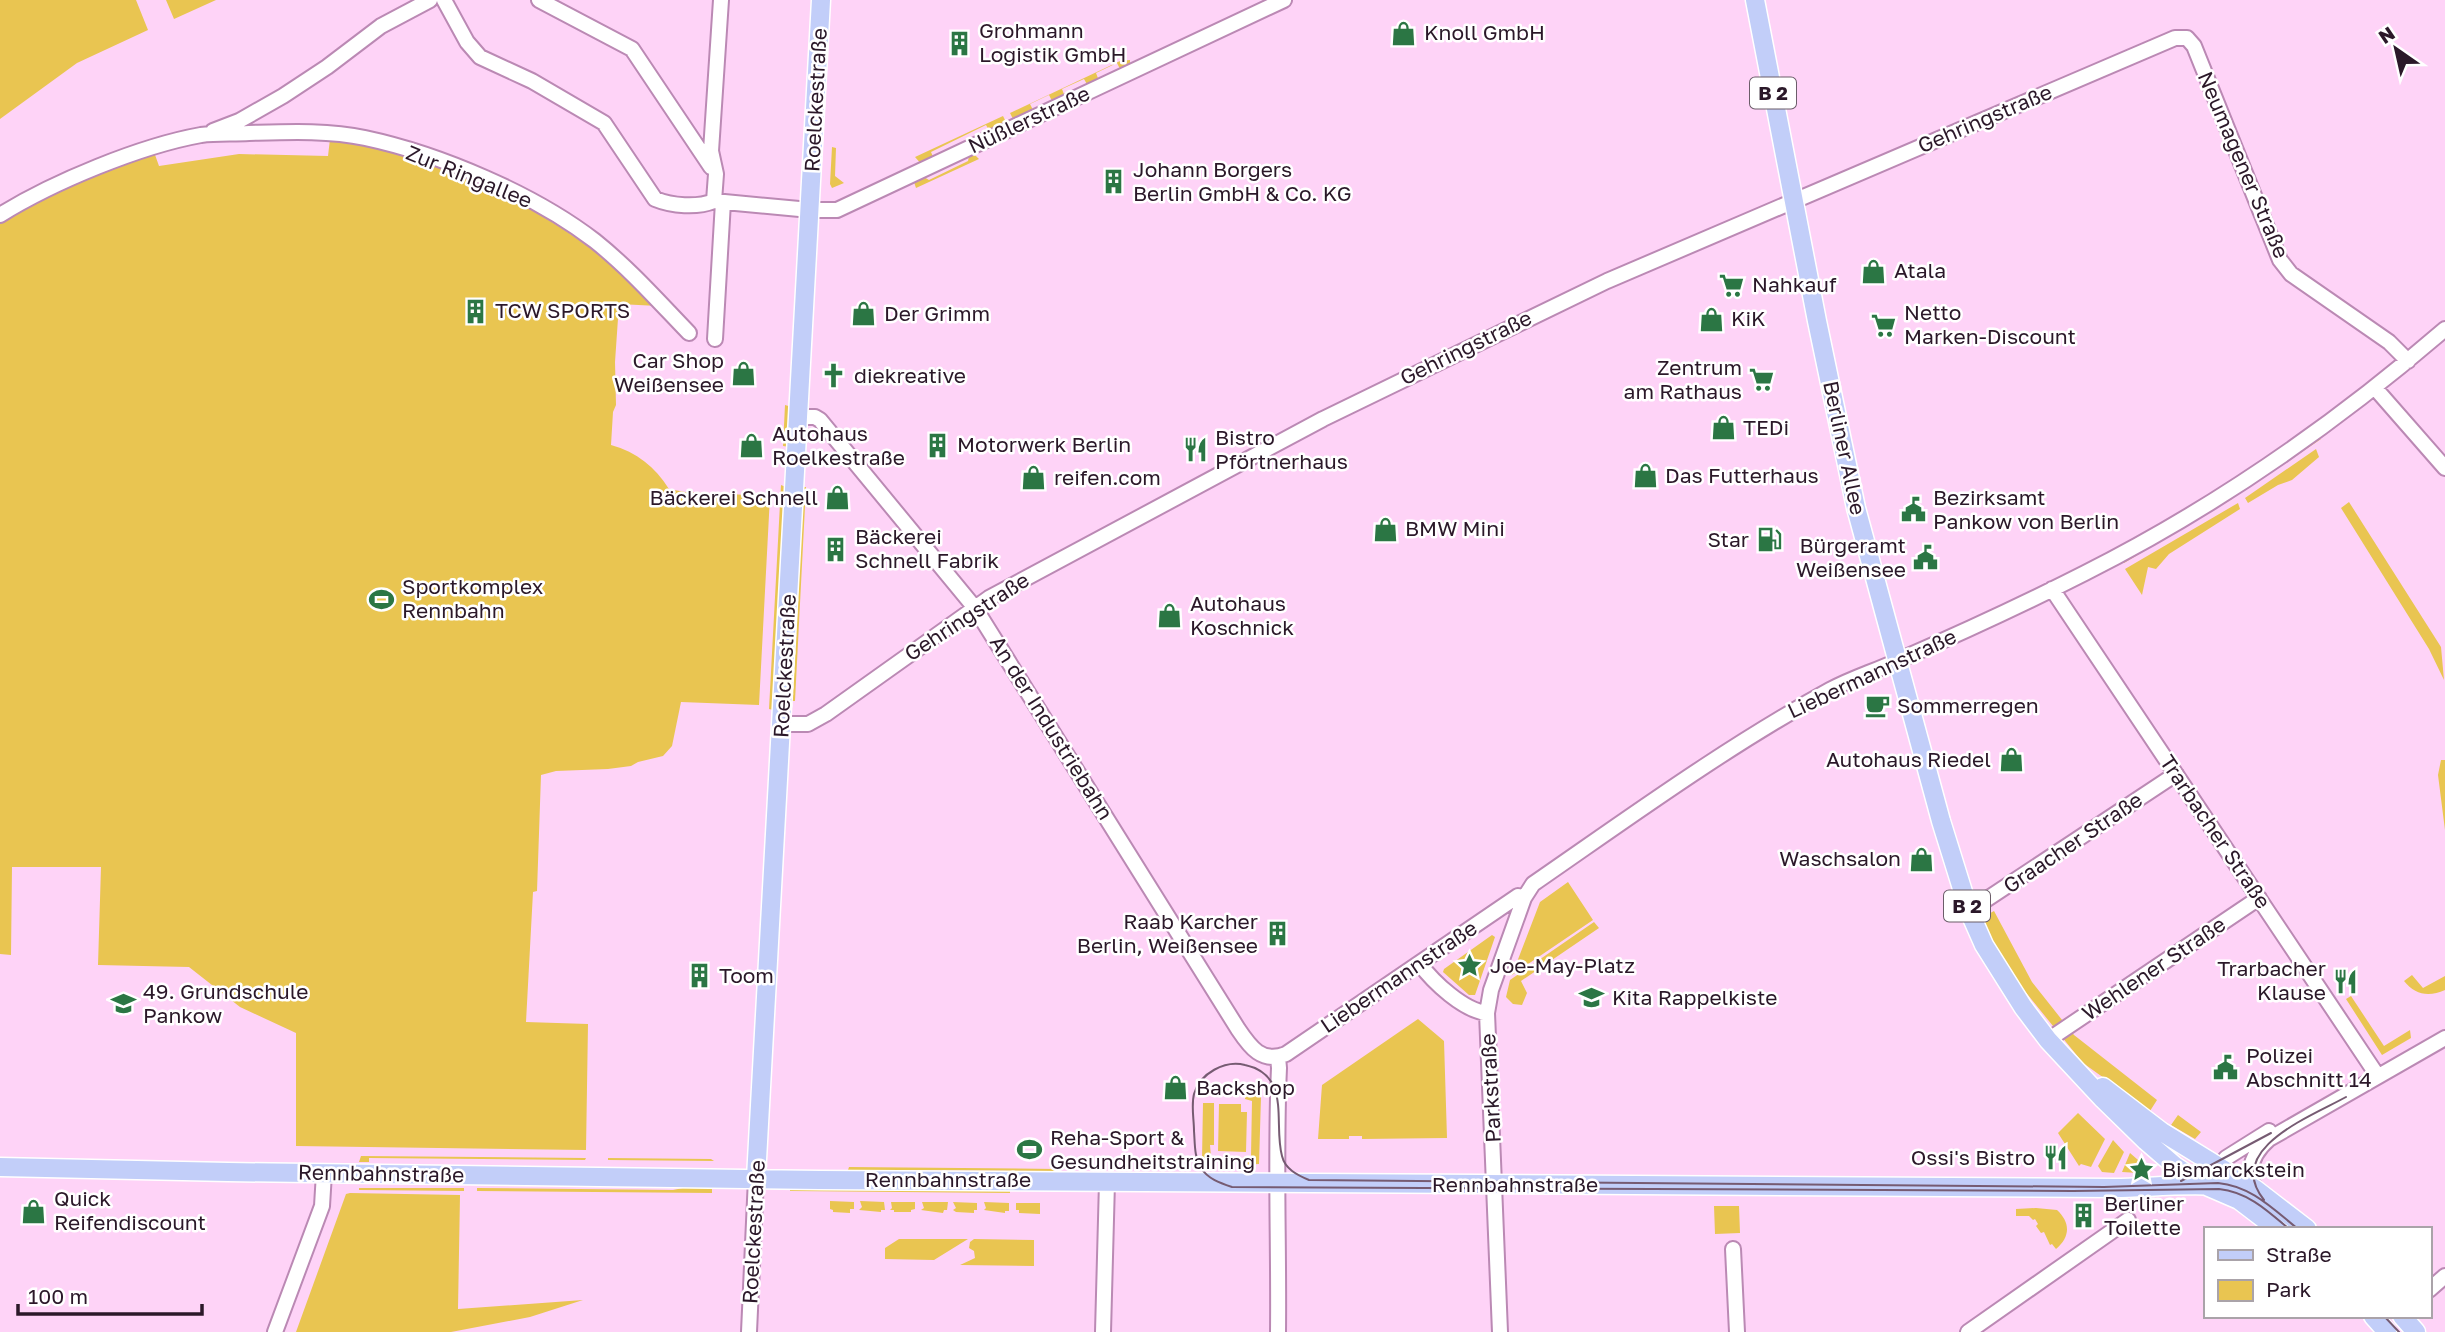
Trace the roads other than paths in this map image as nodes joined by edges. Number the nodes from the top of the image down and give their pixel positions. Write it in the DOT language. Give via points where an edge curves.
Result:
graph roads {
  1 [pos="430,0"];
  2 [pos="444,0"];
  3 [pos="539,0"];
  4 [pos="720,0"];
  5 [pos="821,0"];
  6 [pos="1284,0"];
  7 [pos="1755,0"];
  8 [pos="2187,38"];
  9 [pos="202,135"];
  10 [pos="716,174"];
  11 [pos="1794,200"];
  12 [pos="718,201"];
  13 [pos="810,210"];
  14 [pos="0,215"];
  15 [pos="2445,329"];
  16 [pos="690,333"];
  17 [pos="715,339"];
  18 [pos="2408,361"];
  19 [pos="2375,388"];
  20 [pos="799,417"];
  21 [pos="2445,468"];
  22 [pos="2052,589"];
  23 [pos="975,608"];
  24 [pos="1897,661"];
  25 [pos="782,724"];
  26 [pos="2176,774"];
  27 [pos="1524,898"];
  28 [pos="2259,898"];
  29 [pos="1969,911"];
  30 [pos="1420,964"];
  31 [pos="1487,1013"];
  32 [pos="2445,1038"];
  33 [pos="2048,1040"];
  34 [pos="1278,1057"];
  35 [pos="2072,1065"];
  36 [pos="2378,1075"];
  37 [pos="2303,1117"];
  38 [pos="2220,1166"];
  39 [pos="0,1167"];
  40 [pos="324,1173"];
  41 [pos="756,1178"];
  42 [pos="1107,1181"];
  43 [pos="1276,1182"];
  44 [pos="1495,1185"];
  45 [pos="2207,1186"];
  46 [pos="2255,1189"];
  47 [pos="2270,1201"];
  48 [pos="2128,1220"];
  49 [pos="2274,1227"];
  50 [pos="2304,1227"];
  51 [pos="1733,1249"];
  52 [pos="2445,1276"];
  53 [pos="2431,1288"];
  54 [pos="2375,1318"];
  55 [pos="2404,1318"];
  56 [pos="275,1332"];
  57 [pos="749,1332"];
  58 [pos="1103,1332"];
  59 [pos="1278,1332"];
  60 [pos="1500,1332"];
  61 [pos="1737,1332"];
  62 [pos="1968,1332"];
  63 [pos="2388,1332"];
  64 [pos="2416,1332"];
  1 -- 9 [label="street, Zur Ringallee" via="381,26 283,96"];
  2 -- 12 [label="street" via="480,57 604,123 655,200 701,206"];
  3 -- 10 [label="street" via="632,49"];
  4 -- 10 [label="street" via="711,151"];
  5 -- 13 [label="main road, Roelckestraße"];
  6 -- 13 [label="street, Nüßlerstraße" via="837,210"];
  7 -- 11 [label="main road, Berliner Allee / B 2"];
  8 -- 11 [label="street, Gehringstraße" via="2175,38"];
  8 -- 18 [label="street, Neumagener Straße" via="2280,260 2291,274 2389,342"];
  9 -- 14 [label="street, Zur Ringallee" via="79,175"];
  9 -- 16 [label="street, Zur Ringallee" via="354,136 442,161 523,196 593,240"];
  10 -- 12 [label="street"];
  11 -- 23 [label="street, Gehringstraße" via="1607,281 1323,419"];
  11 -- 24 [label="main road, Berliner Allee / B 2" via="1846,463"];
  12 -- 13 [label="street"];
  12 -- 17 [label="street"];
  13 -- 20 [label="main road, Roelckestraße"];
  15 -- 18 [label="street, Liebermannstraße"];
  18 -- 19 [label="street, Liebermannstraße"];
  19 -- 21 [label="street"];
  19 -- 22 [label="street, Liebermannstraße" via="2233,488"];
  20 -- 23 [label="street, An der Industriebahn" via="820,420"];
  20 -- 25 [label="main road, Roelckestraße"];
  22 -- 24 [label="street, Liebermannstraße"];
  22 -- 26 [label="street, Trarbacher Straße"];
  23 -- 25 [label="street, Gehringstraße" via="826,714 808,724"];
  23 -- 34 [label="street, An der Industriebahn" via="1248,1045 1266,1058"];
  24 -- 27 [label="street, Liebermannstraße" via="1838,685 1749,736 1533,884"];
  24 -- 29 [label="main road, Berliner Allee / B 2"];
  25 -- 41 [label="main road, Roelckestraße"];
  26 -- 28 [label="street, Trarbacher Straße"];
  26 -- 29 [label="street, Graacher Straße"];
  27 -- 30 [label="street, Liebermannstraße" via="1518,896"];
  27 -- 31 [label="street, Parkstraße"];
  28 -- 33 [label="street, Wehlener Straße"];
  28 -- 36 [label="street, Trarbacher Straße"];
  29 -- 33 [label="main road, Berliner Allee / B 2" via="2001,974"];
  30 -- 31 [label="street, Parkstraße" via="1468,1008"];
  30 -- 34 [label="street, Liebermannstraße"];
  31 -- 44 [label="street, Parkstraße"];
  32 -- 36 [label="street"];
  33 -- 35 [label="main road, Berliner Allee / B 2"];
  34 -- 43 [label="street"];
  35 -- 38 [label="main road, Berliner Allee / B 2" via="2162,1132"];
  35 -- 45 [label="main road, Berliner Allee / B 2" via="2146,1141"];
  36 -- 37 [label="street"];
  37 -- 38 [label="street" via="2233,1152"];
  37 -- 46 [label="street" via="2257,1151 2251,1168"];
  38 -- 45 [label="street"];
  38 -- 46 [label="main road, Berliner Allee / B 2"];
  39 -- 40 [label="main road, Rennbahnstraße"];
  40 -- 41 [label="main road, Rennbahnstraße"];
  40 -- 56 [label="street" via="322,1206"];
  41 -- 42 [label="main road, Rennbahnstraße"];
  41 -- 57 [label="street, Roelckestraße"];
  42 -- 43 [label="main road, Rennbahnstraße"];
  42 -- 58 [label="street"];
  43 -- 44 [label="main road, Rennbahnstraße"];
  43 -- 59 [label="street"];
  44 -- 45 [label="main road, Rennbahnstraße"];
  44 -- 60 [label="street, Parkstraße"];
  45 -- 47 [label="main road, Rennbahnstraße" via="2244,1189"];
  45 -- 49 [label="main road, Berliner Allee / B 2" via="2239,1200"];
  46 -- 47 [label="main road, Berliner Allee / B 2"];
  47 -- 50 [label="main road, Berliner Allee / B 2"];
  48 -- 62 [label="street"];
  51 -- 61 [label="street"];
  52 -- 53 [label="street"];
  54 -- 63 [label="main road"];
  55 -- 64 [label="main road"];
}
